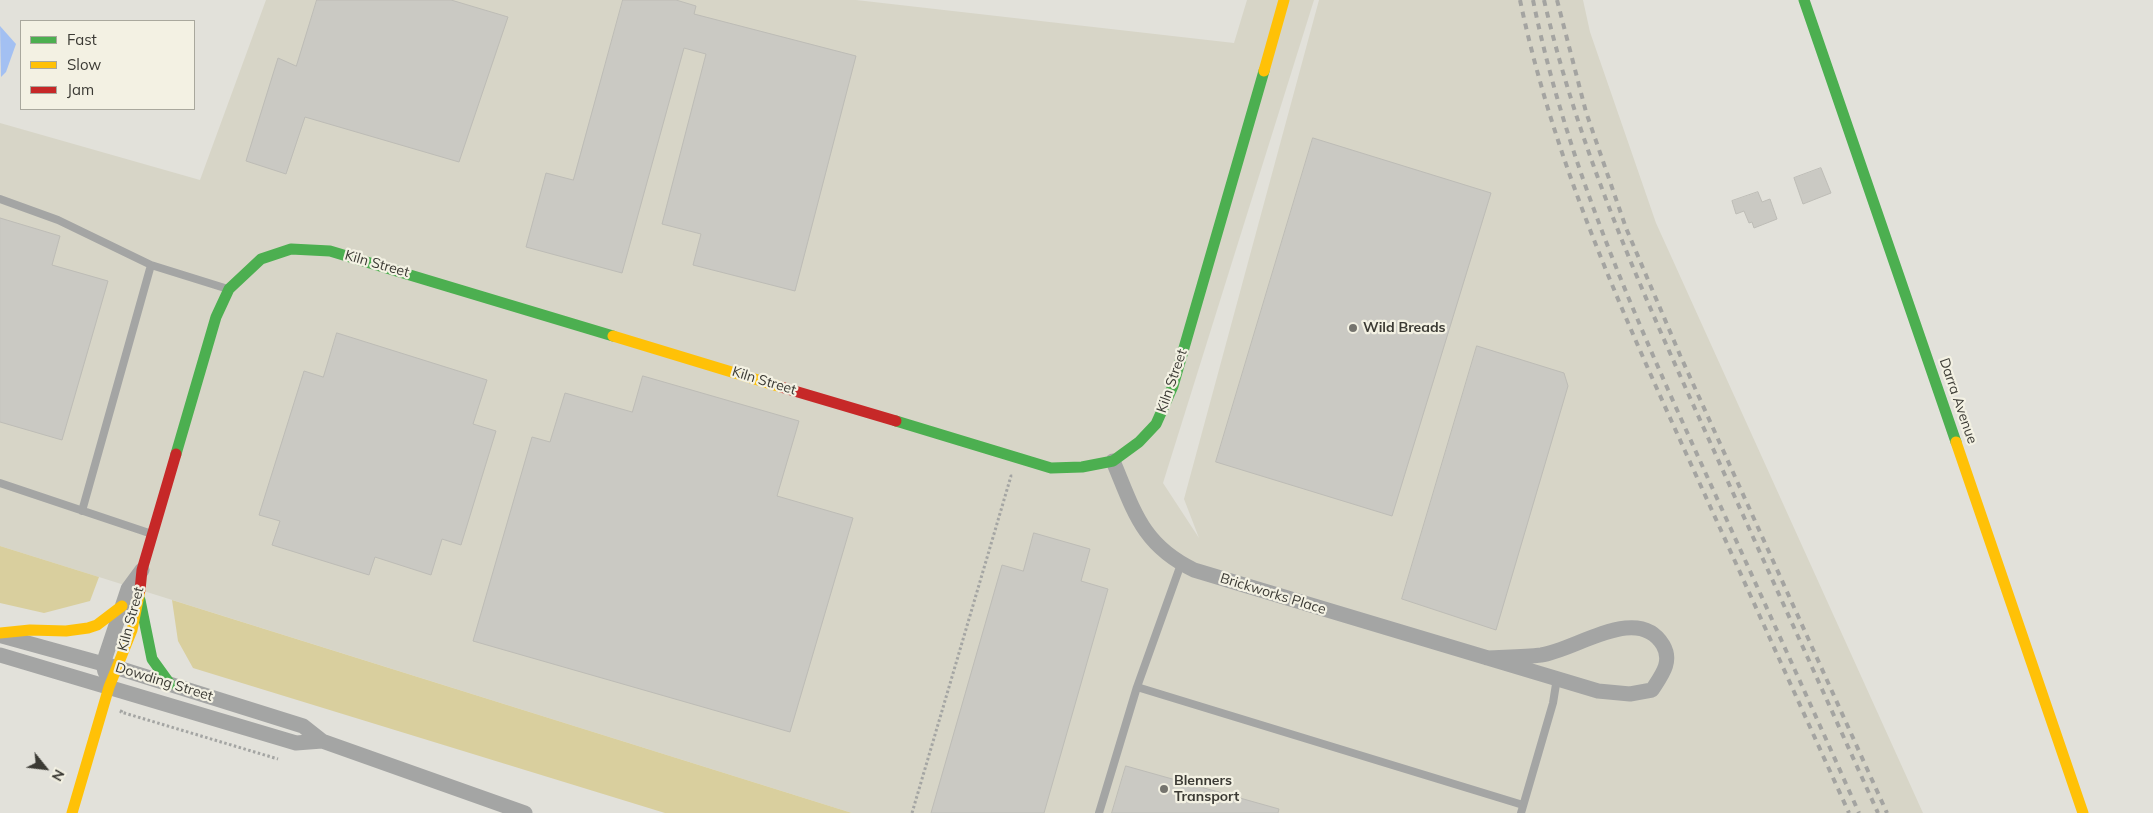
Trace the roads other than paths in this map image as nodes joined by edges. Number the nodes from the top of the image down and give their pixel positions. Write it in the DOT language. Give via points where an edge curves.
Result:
graph roads {
  1 [pos="1284,0"];
  2 [pos="1804,0"];
  3 [pos="0,199"];
  4 [pos="151,265"];
  5 [pos="230,289"];
  6 [pos="1113,461"];
  7 [pos="0,483"];
  8 [pos="82,511"];
  9 [pos="152,534"];
  10 [pos="1181,564"];
  11 [pos="142,570"];
  12 [pos="140,598"];
  13 [pos="122,606"];
  14 [pos="0,634"];
  15 [pos="0,655"];
  16 [pos="1487,658"];
  17 [pos="111,666"];
  18 [pos="1557,678"];
  19 [pos="170,684"];
  20 [pos="109,687"];
  21 [pos="1137,687"];
  22 [pos="322,742"];
  23 [pos="1522,809"];
  24 [pos="72,813"];
  25 [pos="525,813"];
  26 [pos="1099,813"];
  27 [pos="2084,813"];
  1 -- 6 [label="street, Kiln Street" via="1173,386 1156,424 1139,442"];
  2 -- 27 [label="street, Darra Avenue"];
  3 -- 4 [label="lane" via="58,220"];
  4 -- 5 [label="lane"];
  4 -- 8 [label="lane"];
  5 -- 6 [label="street, Kiln Street" via="261,259 291,249 330,251 1051,468"];
  5 -- 9 [label="street, Kiln Street" via="216,317"];
  6 -- 10 [label="street, Brickworks Place" via="1143,527 1159,548"];
  7 -- 8 [label="lane"];
  8 -- 9 [label="lane"];
  9 -- 11 [label="street, Kiln Street"];
  10 -- 16 [label="street, Brickworks Place"];
  10 -- 21 [label="lane"];
  11 -- 12 [label="street, Kiln Street"];
  11 -- 13 [label="street, Kiln Street" via="128,589"];
  12 -- 17 [label="street, Kiln Street"];
  12 -- 19 [label="street" via="152,659"];
  13 -- 14 [label="street" via="88,628"];
  13 -- 17 [label="street, Kiln Street"];
  14 -- 17 [label="street, Dowding Street"];
  15 -- 20 [label="street, Dowding Street"];
  16 -- 18 [label="street, Brickworks Place"];
  16 -- 18 [label="street, Brickworks Place" via="1541,655 1622,627 1642,628 1658,637 1665,650 1666,669 1652,690 1630,694 1598,691"];
  17 -- 19 [label="street, Dowding Street"];
  17 -- 20 [label="street, Kiln Street"];
  18 -- 23 [label="lane" via="1553,703"];
  19 -- 22 [label="street, Dowding Street" via="303,726"];
  20 -- 22 [label="street, Dowding Street" via="296,743"];
  20 -- 24 [label="street"];
  21 -- 23 [label="lane"];
  21 -- 26 [label="lane"];
  22 -- 25 [label="street, Dowding Street"];
}
